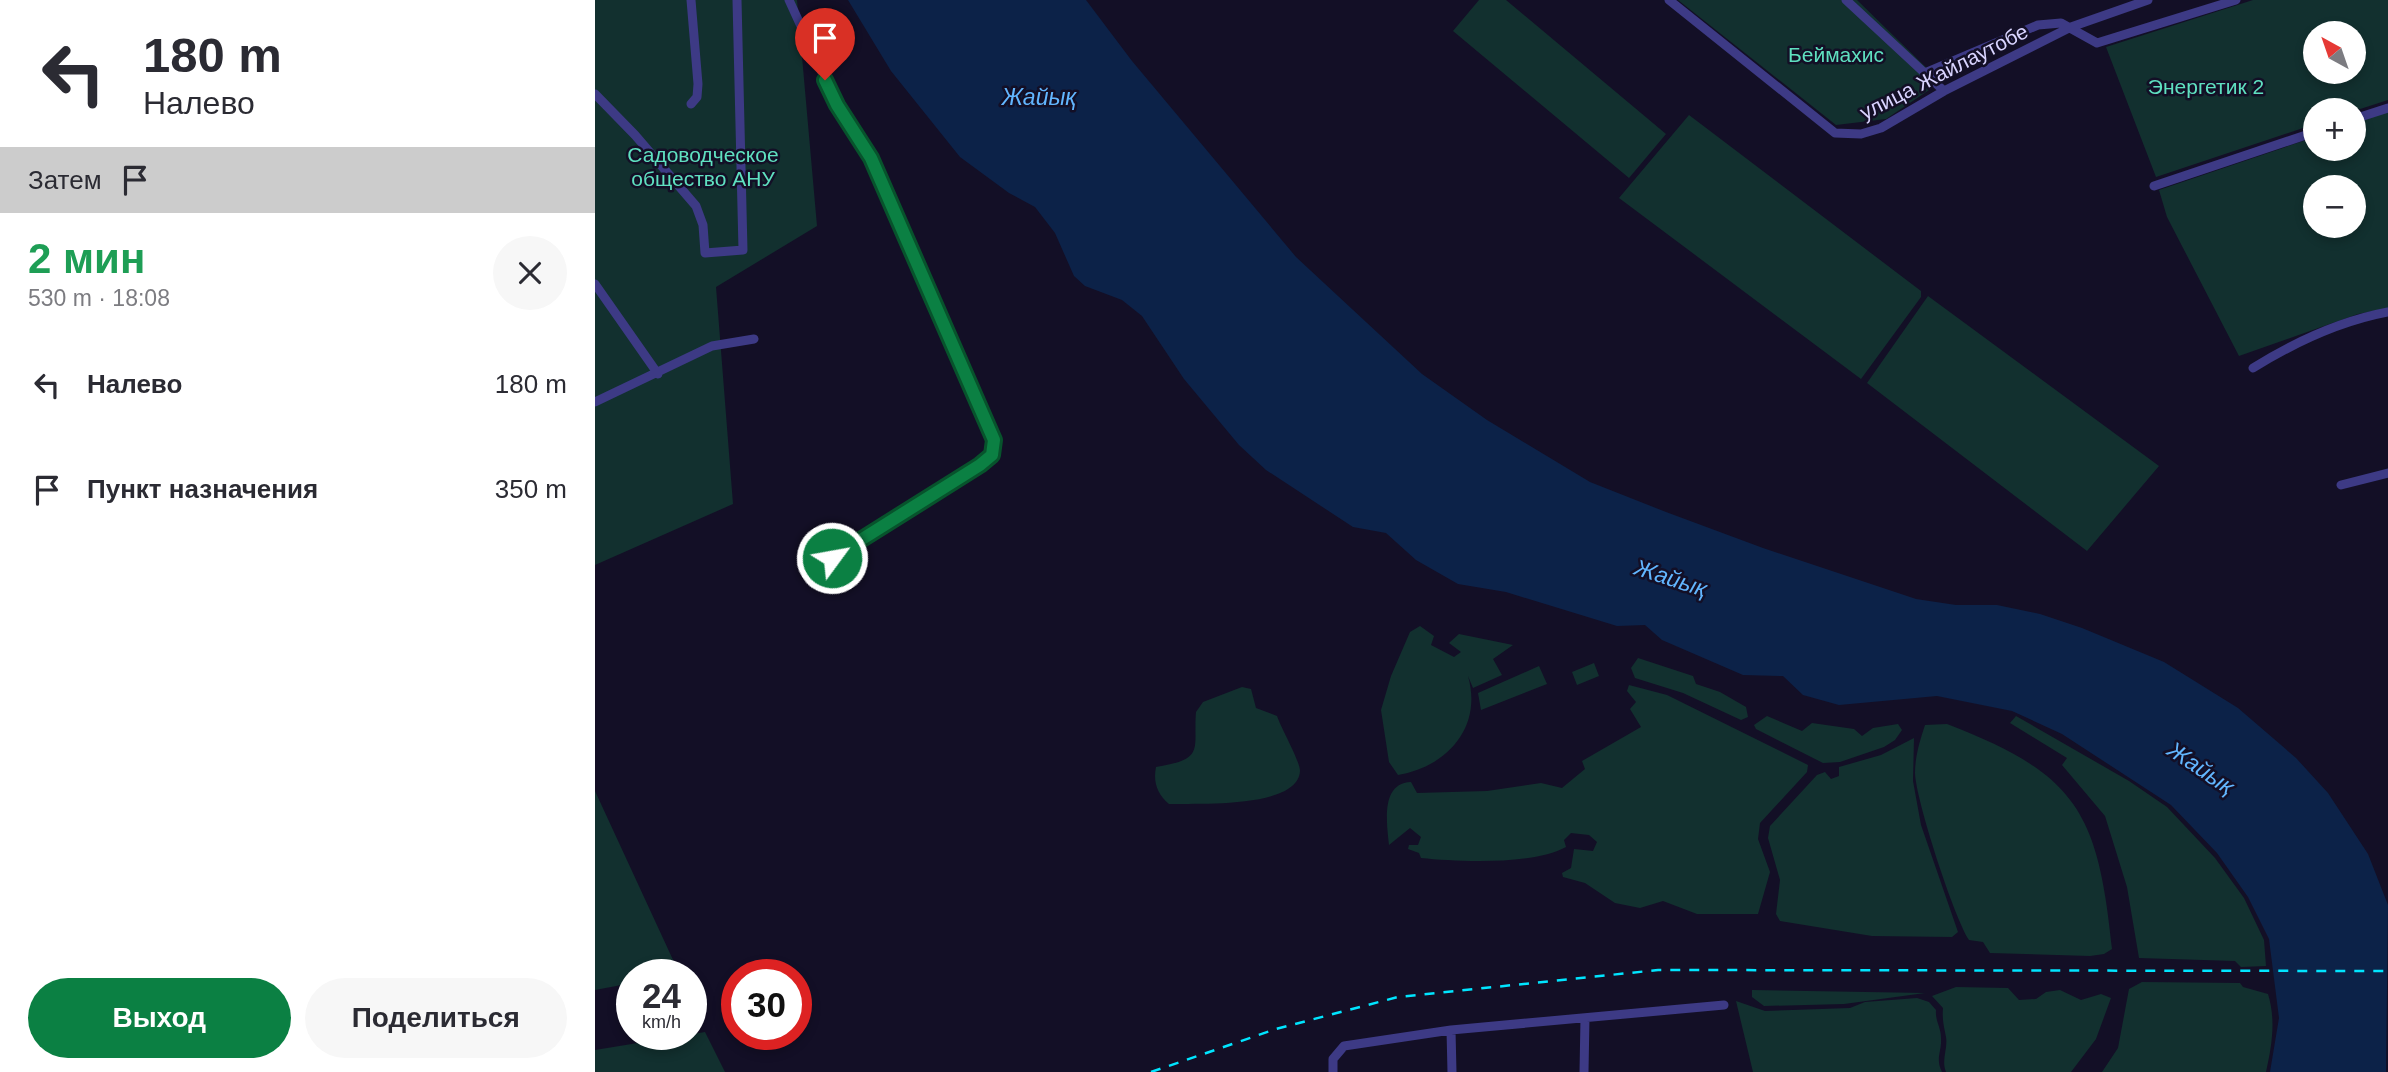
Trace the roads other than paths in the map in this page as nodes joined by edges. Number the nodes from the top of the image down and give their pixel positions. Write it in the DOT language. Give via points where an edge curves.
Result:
graph roads {
  1 [pos="691,0"];
  2 [pos="737,0"];
  3 [pos="789,0"];
  4 [pos="1669,0"];
  5 [pos="2148,0"];
  6 [pos="2236,0"];
  7 [pos="1853,2"];
  8 [pos="2070,27"];
  9 [pos="1925,73"];
  10 [pos="1944,91"];
  11 [pos="595,94"];
  12 [pos="691,104"];
  13 [pos="2388,108"];
  14 [pos="2366,116"];
  15 [pos="2303,136"];
  16 [pos="2154,186"];
  17 [pos="595,284"];
  18 [pos="2388,312"];
  19 [pos="754,339"];
  20 [pos="2253,368"];
  21 [pos="657,374"];
  22 [pos="595,402"];
  23 [pos="2388,473"];
  24 [pos="2341,485"];
  25 [pos="811,571"];
  26 [pos="1724,1005"];
  27 [pos="1584,1018"];
  28 [pos="1451,1030"];
  29 [pos="1333,1072"];
  30 [pos="1453,1072"];
  31 [pos="1584,1072"];
  1 -- 12 [label="street" via="698,84"];
  2 -- 11 [label="street" via="743,250 705,253 696,206"];
  3 -- 25 [label="street" via="837,105 871,158 994,440 992,455 980,465"];
  4 -- 10 [label="street, улица Жайлаутобе" via="1835,133 1861,134 1881,128"];
  5 -- 8 [label="street, улица Жайлаутобе"];
  6 -- 8 [label="street" via="2097,43"];
  7 -- 9 [label="street"];
  8 -- 9 [label="street" via="2038,25"];
  8 -- 10 [label="street, улица Жайлаутобе"];
  9 -- 10 [label="street"];
  13 -- 14 [label="street"];
  15 -- 16 [label="street"];
  17 -- 21 [label="street"];
  18 -- 20 [label="street" via="2354,318"];
  19 -- 21 [label="street" via="712,346"];
  21 -- 22 [label="street"];
  23 -- 24 [label="street"];
  26 -- 27 [label="street"];
  27 -- 28 [label="street"];
  27 -- 31 [label="street"];
  28 -- 29 [label="street" via="1344,1046 1333,1059"];
  28 -- 30 [label="street"];
}
